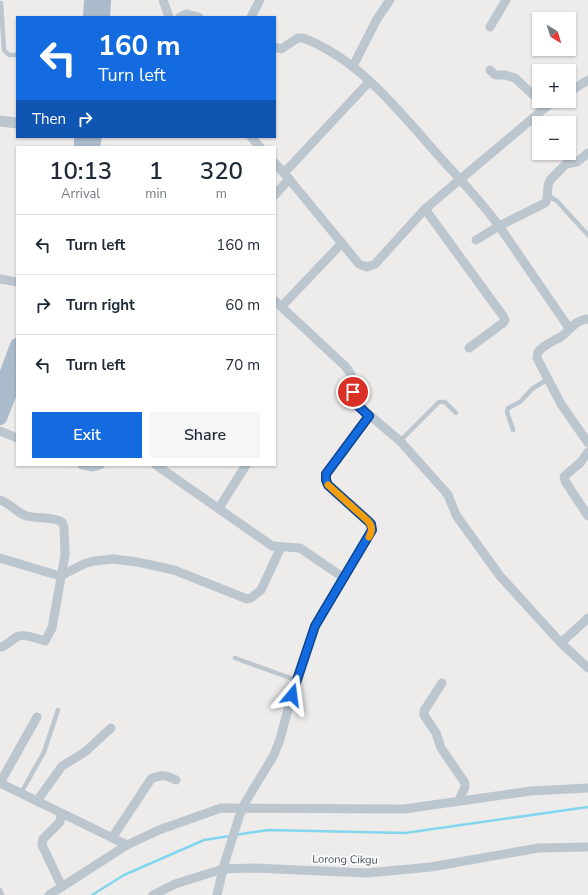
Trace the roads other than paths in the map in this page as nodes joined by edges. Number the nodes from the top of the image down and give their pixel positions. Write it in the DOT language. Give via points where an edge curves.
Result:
graph roads {
  1 [pos="91,0"];
  2 [pos="104,0"];
  3 [pos="163,0"];
  4 [pos="260,0"];
  5 [pos="390,0"];
  6 [pos="506,0"];
  7 [pos="1,3"];
  8 [pos="90,16"];
  9 [pos="103,16"];
  10 [pos="169,16"];
  11 [pos="182,16"];
  12 [pos="195,16"];
  13 [pos="252,16"];
  14 [pos="490,27"];
  15 [pos="276,47"];
  16 [pos="16,55"];
  17 [pos="353,66"];
  18 [pos="490,70"];
  19 [pos="588,80"];
  20 [pos="369,82"];
  21 [pos="576,88"];
  22 [pos="532,94"];
  23 [pos="545,108"];
  24 [pos="0,121"];
  25 [pos="16,123"];
  26 [pos="252,138"];
  27 [pos="259,146"];
  28 [pos="588,153"];
  29 [pos="276,164"];
  30 [pos="287,176"];
  31 [pos="460,180"];
  32 [pos="276,193"];
  33 [pos="548,196"];
  34 [pos="425,209"];
  35 [pos="499,226"];
  36 [pos="588,235"];
  37 [pos="476,240"];
  38 [pos="342,243"];
  39 [pos="0,279"];
  40 [pos="16,282"];
  41 [pos="278,304"];
  42 [pos="588,319"];
  43 [pos="569,328"];
  44 [pos="16,348"];
  45 [pos="469,348"];
  46 [pos="8,373"];
  47 [pos="548,379"];
  48 [pos="0,391"];
  49 [pos="456,413"];
  50 [pos="369,416"];
  51 [pos="0,418"];
  52 [pos="513,430"];
  53 [pos="0,431"];
  54 [pos="16,438"];
  55 [pos="400,441"];
  56 [pos="588,443"];
  57 [pos="588,452"];
  58 [pos="86,466"];
  59 [pos="98,466"];
  60 [pos="245,466"];
  61 [pos="166,468"];
  62 [pos="0,500"];
  63 [pos="219,508"];
  64 [pos="588,516"];
  65 [pos="281,547"];
  66 [pos="0,558"];
  67 [pos="60,576"];
  68 [pos="344,578"];
  69 [pos="588,618"];
  70 [pos="562,643"];
  71 [pos="0,647"];
  72 [pos="235,658"];
  73 [pos="588,668"];
  74 [pos="296,680"];
  75 [pos="442,684"];
  76 [pos="58,710"];
  77 [pos="37,718"];
  78 [pos="111,728"];
  79 [pos="176,780"];
  80 [pos="0,783"];
  81 [pos="588,788"];
  82 [pos="21,793"];
  83 [pos="459,800"];
  84 [pos="37,802"];
  85 [pos="241,811"];
  86 [pos="60,813"];
  87 [pos="112,838"];
  88 [pos="127,845"];
  89 [pos="588,847"];
  90 [pos="223,867"];
  91 [pos="62,887"];
  92 [pos="0,890"];
  93 [pos="2,895"];
  94 [pos="49,895"];
  95 [pos="153,895"];
  96 [pos="217,895"];
  1 -- 8 [label="main road"];
  2 -- 9 [label="main road"];
  3 -- 10 [label="street"];
  4 -- 13 [label="street"];
  5 -- 17 [label="street" via="377,19"];
  6 -- 14 [label="street"];
  7 -- 16 [label="lane" via="4,50"];
  11 -- 12 [label="street"];
  15 -- 17 [label="street" via="281,49 298,38 303,38"];
  17 -- 20 [label="street"];
  18 -- 22 [label="street" via="496,75 515,78"];
  19 -- 21 [label="street"];
  20 -- 30 [label="street"];
  20 -- 31 [label="street" via="394,105"];
  23 -- 31 [label="street"];
  24 -- 25 [label="street"];
  26 -- 27 [label="street"];
  28 -- 33 [label="street" via="577,162 566,164 550,180"];
  29 -- 30 [label="street"];
  30 -- 32 [label="street"];
  30 -- 38 [label="street"];
  31 -- 34 [label="street"];
  31 -- 35 [label="street"];
  33 -- 35 [label="street" via="543,204"];
  33 -- 36 [label="lane" via="557,201"];
  34 -- 38 [label="street" via="376,264 367,267 359,264"];
  34 -- 45 [label="street" via="505,320"];
  35 -- 37 [label="street"];
  35 -- 43 [label="street"];
  38 -- 41 [label="street"];
  39 -- 40 [label="street"];
  41 -- 50 [label="street" via="351,373 354,383 352,398"];
  42 -- 43 [label="street" via="581,320"];
  43 -- 47 [label="street" via="537,355"];
  44 -- 46 [label="main road"];
  46 -- 48 [label="main road"];
  46 -- 51 [label="main road"];
  47 -- 52 [label="lane" via="532,389 520,402 508,408"];
  47 -- 56 [label="street" via="561,404"];
  49 -- 55 [label="lane" via="445,402 439,402"];
  50 -- 55 [label="street"];
  50 -- 68 [label="street" via="326,474 328,485 372,527 370,536"];
  53 -- 54 [label="street"];
  55 -- 70 [label="street" via="448,495 456,515 500,576"];
  57 -- 64 [label="street" via="564,479"];
  58 -- 59 [label="street"];
  60 -- 63 [label="street"];
  61 -- 63 [label="street"];
  62 -- 67 [label="street" via="26,516 57,519 62,522 65,555"];
  63 -- 65 [label="street" via="272,546"];
  65 -- 67 [label="street" via="262,589 249,599 174,570 114,559 84,564"];
  65 -- 68 [label="street" via="300,548"];
  66 -- 67 [label="street"];
  67 -- 71 [label="street" via="51,629 45,641 22,635"];
  68 -- 74 [label="street" via="315,626"];
  69 -- 70 [label="street"];
  70 -- 73 [label="street"];
  72 -- 74 [label="lane"];
  74 -- 85 [label="street" via="274,755"];
  75 -- 83 [label="street" via="424,711 424,715 436,733 440,747 466,783"];
  76 -- 82 [label="lane" via="44,752"];
  77 -- 80 [label="street"];
  78 -- 84 [label="street" via="85,752 62,766"];
  79 -- 87 [label="street" via="165,775 151,779"];
  80 -- 82 [label="street"];
  81 -- 83 [label="street"];
  82 -- 84 [label="street"];
  83 -- 85 [label="street" via="404,809"];
  84 -- 86 [label="street"];
  85 -- 88 [label="street" via="221,808 192,817"];
  85 -- 90 [label="street"];
  86 -- 87 [label="street"];
  86 -- 91 [label="street" via="60,822 43,839 42,845"];
  87 -- 88 [label="street"];
  88 -- 91 [label="street"];
  89 -- 90 [label="street, Lorong Cikgu" via="538,848 431,867 367,873"];
  90 -- 95 [label="street, Lorong Cikgu" via="175,884"];
  90 -- 96 [label="street"];
  91 -- 94 [label="street"];
  92 -- 93 [label="lane"];
}
